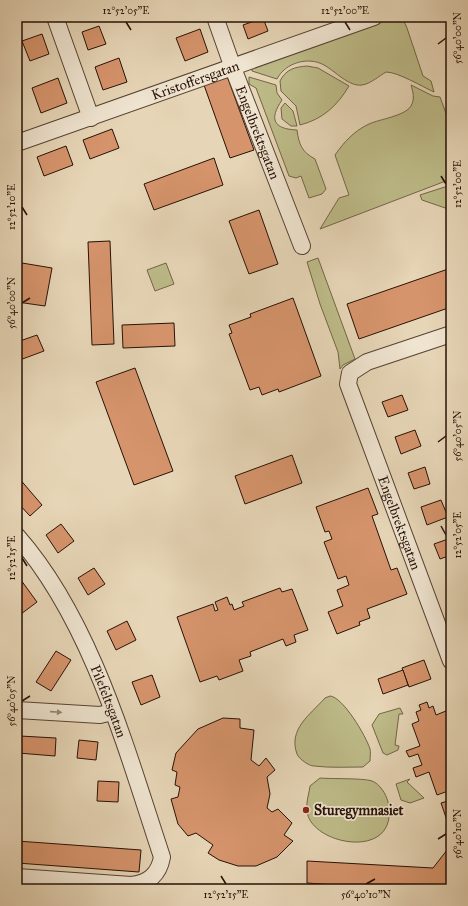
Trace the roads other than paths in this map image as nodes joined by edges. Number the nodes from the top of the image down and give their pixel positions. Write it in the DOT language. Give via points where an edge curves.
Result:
graph roads {
  1 [pos="55,17"];
  2 [pos="215,17"];
  3 [pos="374,17"];
  4 [pos="233,68"];
  5 [pos="91,118"];
  6 [pos="17,143"];
  7 [pos="302,246"];
  8 [pos="451,334"];
  9 [pos="17,536"];
  10 [pos="445,627"];
  11 [pos="451,661"];
  12 [pos="17,710"];
  13 [pos="112,712"];
  14 [pos="17,877"];
  1 -- 5 [label="street"];
  2 -- 4 [label="street, Engelbrektsgatan"];
  3 -- 4 [label="street, Kristoffersgatan"];
  4 -- 5 [label="street, Kristoffersgatan"];
  4 -- 7 [label="street, Engelbrektsgatan"];
  5 -- 6 [label="street, Kristoffersgatan"];
  8 -- 10 [label="street, Engelbrektsgatan" via="367,362 350,373 348,384 380,472"];
  9 -- 13 [label="street, Pilefeltsgatan" via="44,572 71,617 94,664"];
  10 -- 11 [label="street, Engelbrektsgatan"];
  12 -- 13 [label="street, one-way" via="100,715"];
  13 -- 14 [label="street, Pilefeltsgatan" via="162,857 160,869 152,878 141,884 131,885"];
}
